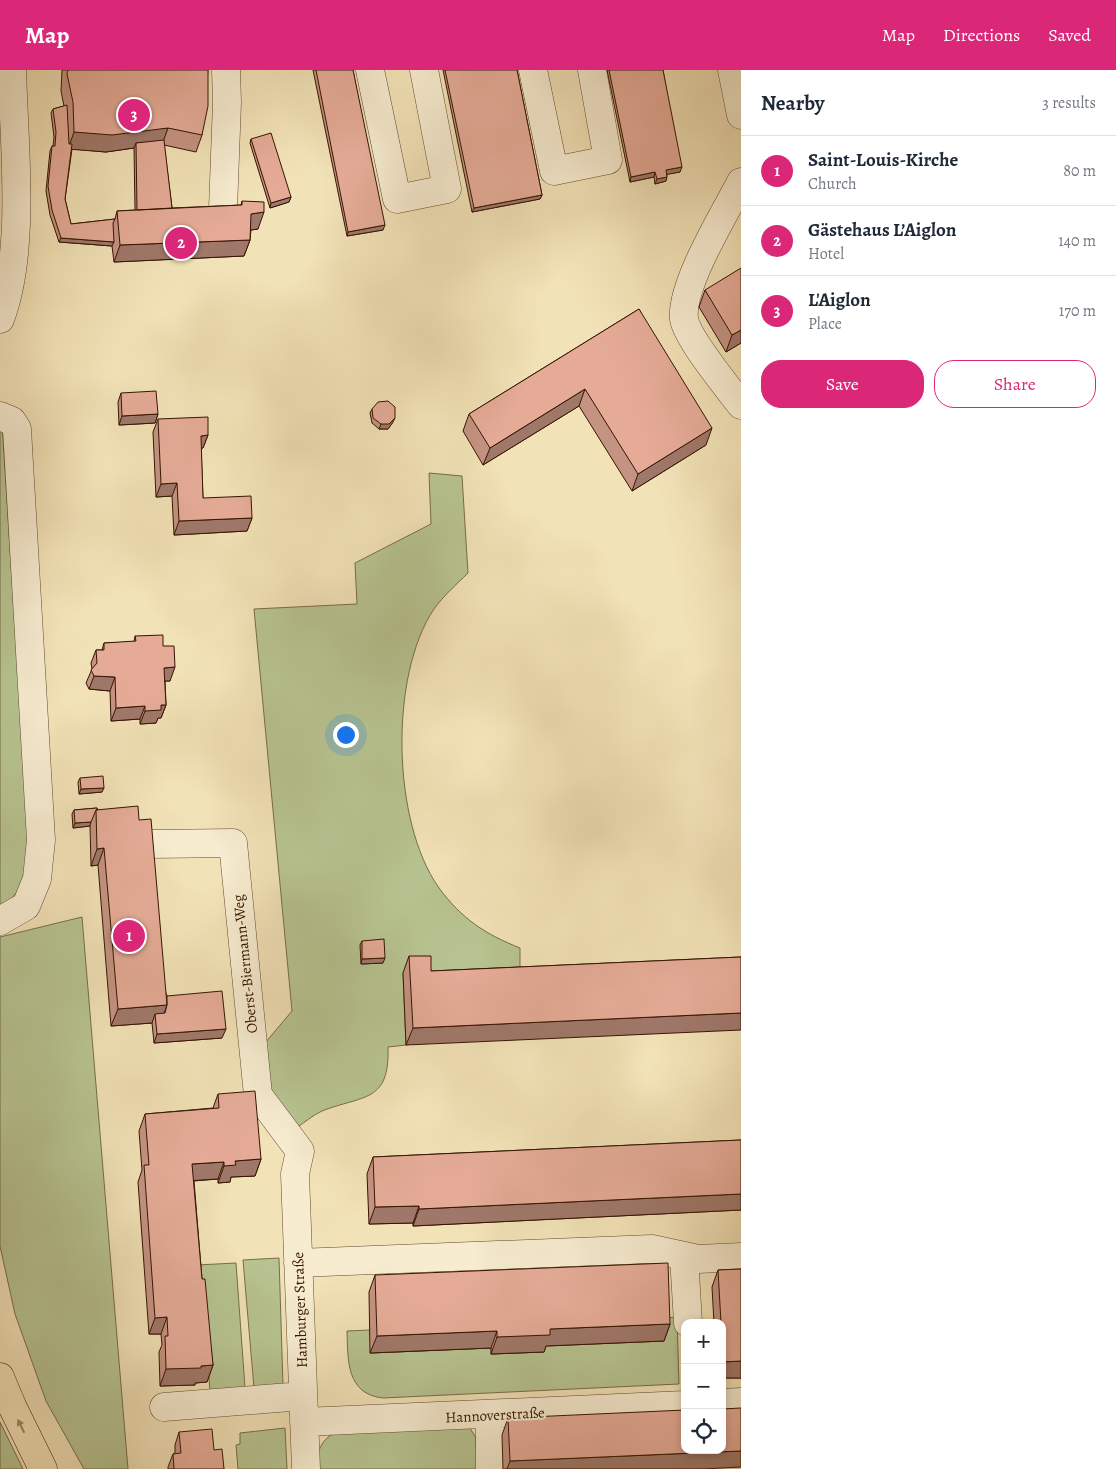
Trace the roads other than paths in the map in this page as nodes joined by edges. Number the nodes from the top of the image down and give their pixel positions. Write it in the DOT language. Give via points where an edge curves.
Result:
graph roads {
  1 [pos="12,70"];
  2 [pos="226,70"];
  3 [pos="370,70"];
  4 [pos="424,70"];
  5 [pos="533,70"];
  6 [pos="592,70"];
  7 [pos="732,70"];
  8 [pos="741,115"];
  9 [pos="741,182"];
  10 [pos="223,209"];
  11 [pos="0,319"];
  12 [pos="741,405"];
  13 [pos="0,416"];
  14 [pos="152,844"];
  15 [pos="0,921"];
  16 [pos="300,1151"];
  17 [pos="684,1256"];
  18 [pos="741,1257"];
  19 [pos="298,1264"];
  20 [pos="688,1319"];
  21 [pos="0,1377"];
  22 [pos="741,1402"];
  23 [pos="726,1403"];
  24 [pos="681,1405"];
  25 [pos="164,1407"];
  26 [pos="304,1409"];
  27 [pos="490,1415"];
  28 [pos="43,1469"];
  29 [pos="306,1469"];
  30 [pos="490,1469"];
  1 -- 11 [label="lane" via="16,238"];
  2 -- 10 [label="lane"];
  3 -- 4 [label="lane" via="397,199 447,189"];
  5 -- 6 [label="lane" via="554,171 608,160"];
  7 -- 8 [label="lane"];
  9 -- 12 [label="lane" via="691,285 684,320"];
  13 -- 15 [label="lane" via="12,421 17,429 41,840 37,879 26,906"];
  14 -- 16 [label="lane, Oberst-Biermann-Weg" via="233,844 258,1096"];
  16 -- 19 [label="lane, Hamburger Straße" via="295,1174"];
  17 -- 18 [label="lane" via="698,1259"];
  17 -- 19 [label="lane" via="652,1249"];
  17 -- 20 [label="lane"];
  19 -- 26 [label="lane, Hamburger Straße"];
  28 -- 21 [label="main road, one-way"];
  22 -- 23 [label="lane"];
  24 -- 27 [label="lane, Hannoverstraße"];
  25 -- 26 [label="lane, Hannoverstraße"];
  26 -- 27 [label="lane, Hannoverstraße"];
  26 -- 29 [label="lane, Hamburger Straße"];
  27 -- 30 [label="lane"];
}
